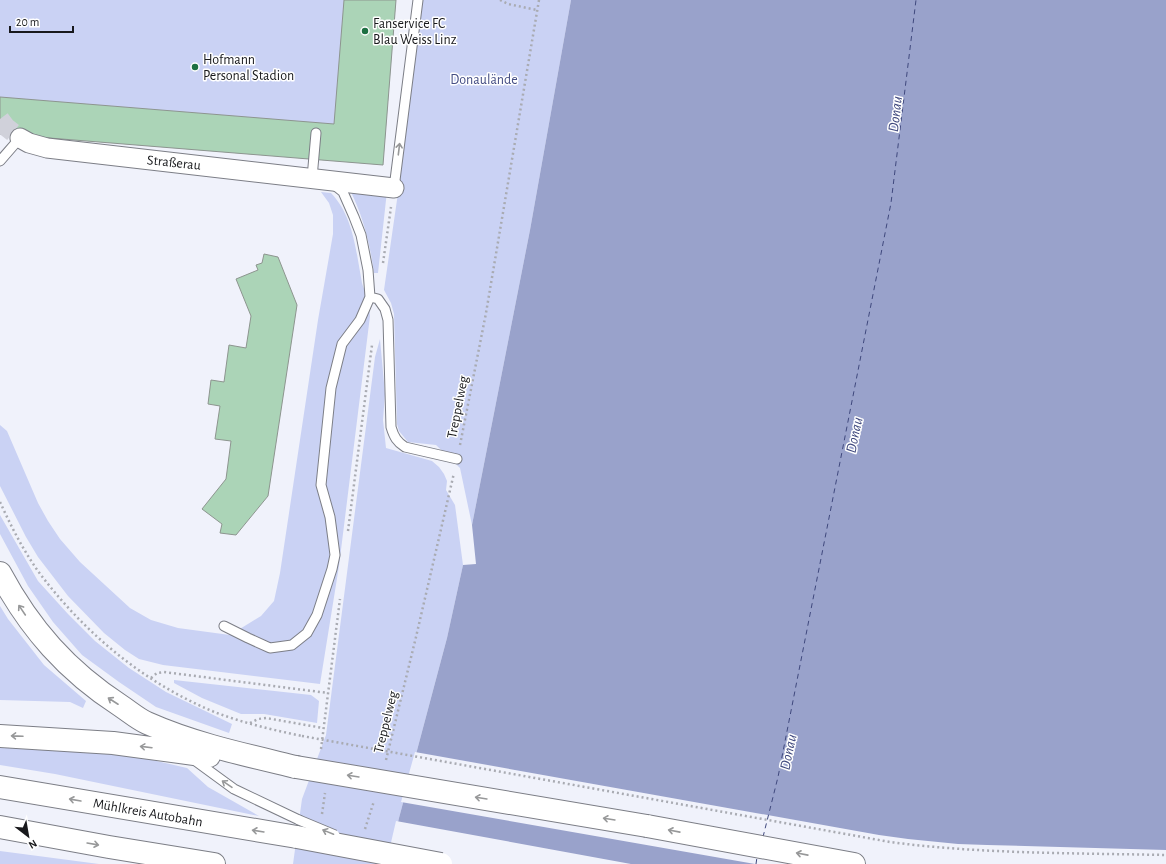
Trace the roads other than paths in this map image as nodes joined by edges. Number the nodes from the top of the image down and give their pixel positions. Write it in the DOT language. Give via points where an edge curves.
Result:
graph roads {
  1 [pos="418,0"];
  2 [pos="316,133"];
  3 [pos="20,138"];
  4 [pos="1,161"];
  5 [pos="320,179"];
  6 [pos="394,188"];
  7 [pos="374,298"];
  8 [pos="458,459"];
  9 [pos="336,555"];
  10 [pos="345,557"];
  11 [pos="0,573"];
  12 [pos="224,626"];
  13 [pos="146,722"];
  14 [pos="0,736"];
  15 [pos="184,752"];
  16 [pos="296,767"];
  17 [pos="0,787"];
  18 [pos="0,827"];
  19 [pos="298,829"];
  20 [pos="214,864"];
  21 [pos="441,864"];
  22 [pos="854,864"];
  6 -- 1 [label="lane, one-way"];
  2 -- 5 [label="lane"];
  3 -- 4 [label="lane"];
  3 -- 5 [label="street, Straßerau" via="47,148"];
  5 -- 6 [label="street, Straßerau"];
  5 -- 7 [label="lane" via="343,192 360,236"];
  7 -- 8 [label="lane" via="385,309 388,320 393,435 398,443 405,447"];
  7 -- 9 [label="lane" via="342,344 331,388 321,485 330,517"];
  9 -- 10 [label="lane"];
  9 -- 12 [label="lane" via="316,615 307,632 292,645 270,648"];
  13 -- 11 [label="highway, one-way" via="98,691 64,662 38,633"];
  13 -- 15 [label="lane"];
  13 -- 16 [label="highway" via="193,740"];
  15 -- 14 [label="highway, one-way" via="113,743"];
  15 -- 16 [label="highway"];
  19 -- 15 [label="lane, one-way" via="234,789"];
  22 -- 16 [label="highway, one-way, bridge" via="648,826"];
  19 -- 17 [label="highway, Mühlkreis Autobahn, one-way"];
  18 -- 20 [label="highway, one-way"];
  21 -- 19 [label="highway, Mühlkreis Autobahn, one-way, bridge" via="378,852"];
}
